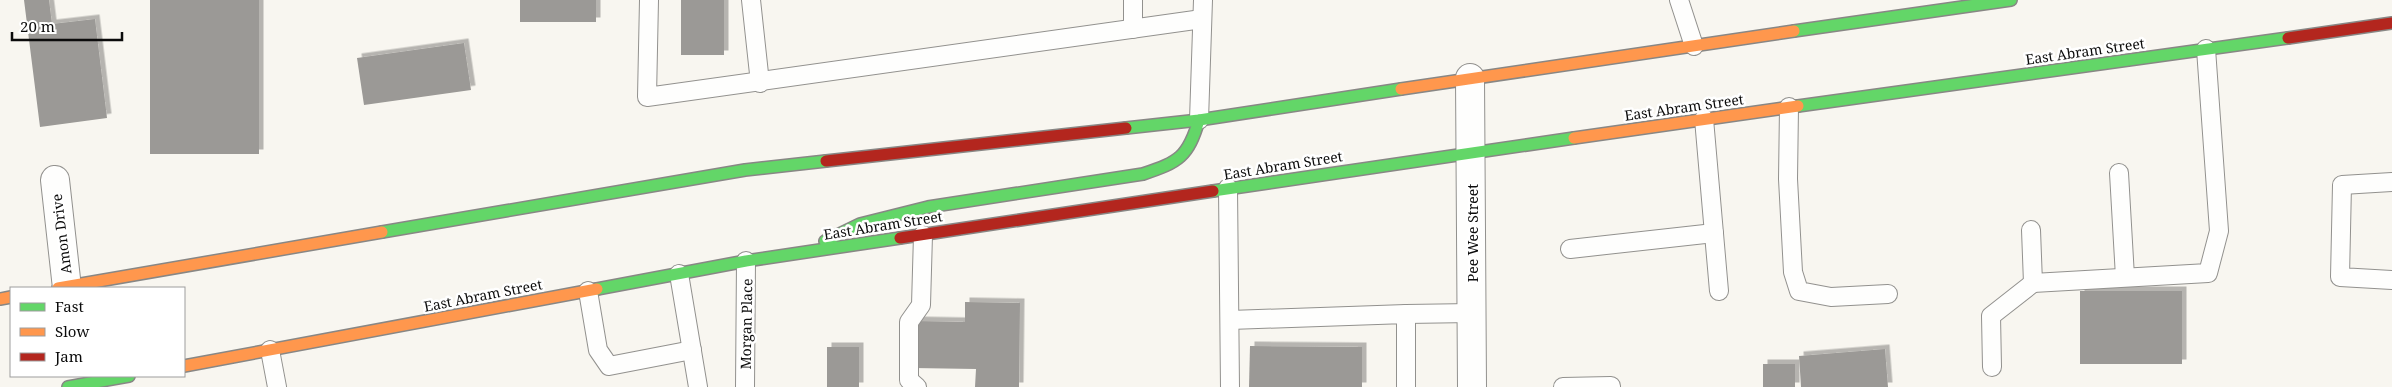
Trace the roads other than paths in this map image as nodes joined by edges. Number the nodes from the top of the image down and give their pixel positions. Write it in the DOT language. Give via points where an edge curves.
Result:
graph roads {
  1 [pos="649,0"];
  2 [pos="750,0"];
  3 [pos="1133,0"];
  4 [pos="1203,0"];
  5 [pos="1679,0"];
  6 [pos="2011,0"];
  7 [pos="1202,19"];
  8 [pos="2392,23"];
  9 [pos="1134,29"];
  10 [pos="1694,46"];
  11 [pos="2206,49"];
  12 [pos="1470,78"];
  13 [pos="760,82"];
  14 [pos="1789,108"];
  15 [pos="1704,119"];
  16 [pos="1199,120"];
  17 [pos="1471,152"];
  18 [pos="2119,173"];
  19 [pos="55,180"];
  20 [pos="2392,182"];
  21 [pos="1228,188"];
  22 [pos="2031,230"];
  23 [pos="1714,233"];
  24 [pos="923,235"];
  25 [pos="1570,249"];
  26 [pos="801,253"];
  27 [pos="746,261"];
  28 [pos="679,274"];
  29 [pos="2125,277"];
  30 [pos="2392,280"];
  31 [pos="2033,283"];
  32 [pos="64,287"];
  33 [pos="70,287"];
  34 [pos="588,291"];
  35 [pos="1719,291"];
  36 [pos="1888,294"];
  37 [pos="1472,313"];
  38 [pos="1406,314"];
  39 [pos="1230,320"];
  40 [pos="270,350"];
  41 [pos="692,350"];
  42 [pos="185,366"];
  43 [pos="1992,367"];
  44 [pos="123,377"];
  45 [pos="1611,386"];
  46 [pos="68,387"];
  47 [pos="277,387"];
  48 [pos="698,387"];
  49 [pos="745,387"];
  50 [pos="917,387"];
  51 [pos="1230,387"];
  52 [pos="1406,387"];
  53 [pos="1472,387"];
  54 [pos="1564,387"];
  1 -- 13 [label="lane" via="647,96"];
  2 -- 13 [label="lane"];
  3 -- 9 [label="lane"];
  4 -- 7 [label="lane"];
  5 -- 10 [label="lane"];
  6 -- 10 [label="main road"];
  7 -- 9 [label="lane"];
  7 -- 16 [label="lane"];
  8 -- 11 [label="main road, East Abram Street"];
  9 -- 13 [label="lane"];
  10 -- 12 [label="main road"];
  11 -- 14 [label="main road, East Abram Street"];
  11 -- 29 [label="lane" via="2219,231 2208,273"];
  12 -- 16 [label="main road"];
  12 -- 17 [label="street, Pee Wee Street"];
  14 -- 15 [label="main road, East Abram Street"];
  14 -- 36 [label="lane" via="1788,179 1793,262 1799,291 1831,297"];
  15 -- 17 [label="main road, East Abram Street"];
  15 -- 23 [label="lane"];
  16 -- 26 [label="main road" via="1188,153 1172,165 1143,174 928,207 860,224"];
  16 -- 33 [label="main road" via="745,170"];
  17 -- 21 [label="main road, East Abram Street"];
  17 -- 37 [label="street, Pee Wee Street"];
  18 -- 29 [label="lane"];
  19 -- 32 [label="street, Amon Drive"];
  20 -- 30 [label="lane" via="2342,185 2340,277"];
  21 -- 24 [label="main road, East Abram Street"];
  21 -- 39 [label="lane"];
  22 -- 31 [label="lane"];
  23 -- 25 [label="lane"];
  23 -- 35 [label="lane"];
  24 -- 26 [label="main road, East Abram Street"];
  24 -- 50 [label="lane" via="921,305 909,322 909,380"];
  26 -- 27 [label="main road, East Abram Street"];
  27 -- 28 [label="main road, East Abram Street"];
  27 -- 49 [label="lane, Morgan Place"];
  28 -- 34 [label="main road, East Abram Street"];
  28 -- 41 [label="lane"];
  29 -- 31 [label="lane"];
  31 -- 43 [label="lane" via="1991,316"];
  34 -- 40 [label="main road, East Abram Street"];
  34 -- 41 [label="lane" via="598,350 609,366"];
  37 -- 38 [label="lane"];
  37 -- 53 [label="street, Pee Wee Street"];
  38 -- 39 [label="lane"];
  38 -- 52 [label="lane"];
  39 -- 51 [label="lane"];
  40 -- 42 [label="main road, East Abram Street"];
  40 -- 47 [label="lane"];
  41 -- 48 [label="lane"];
  44 -- 46 [label="main road"];
  45 -- 54 [label="lane"];
}
